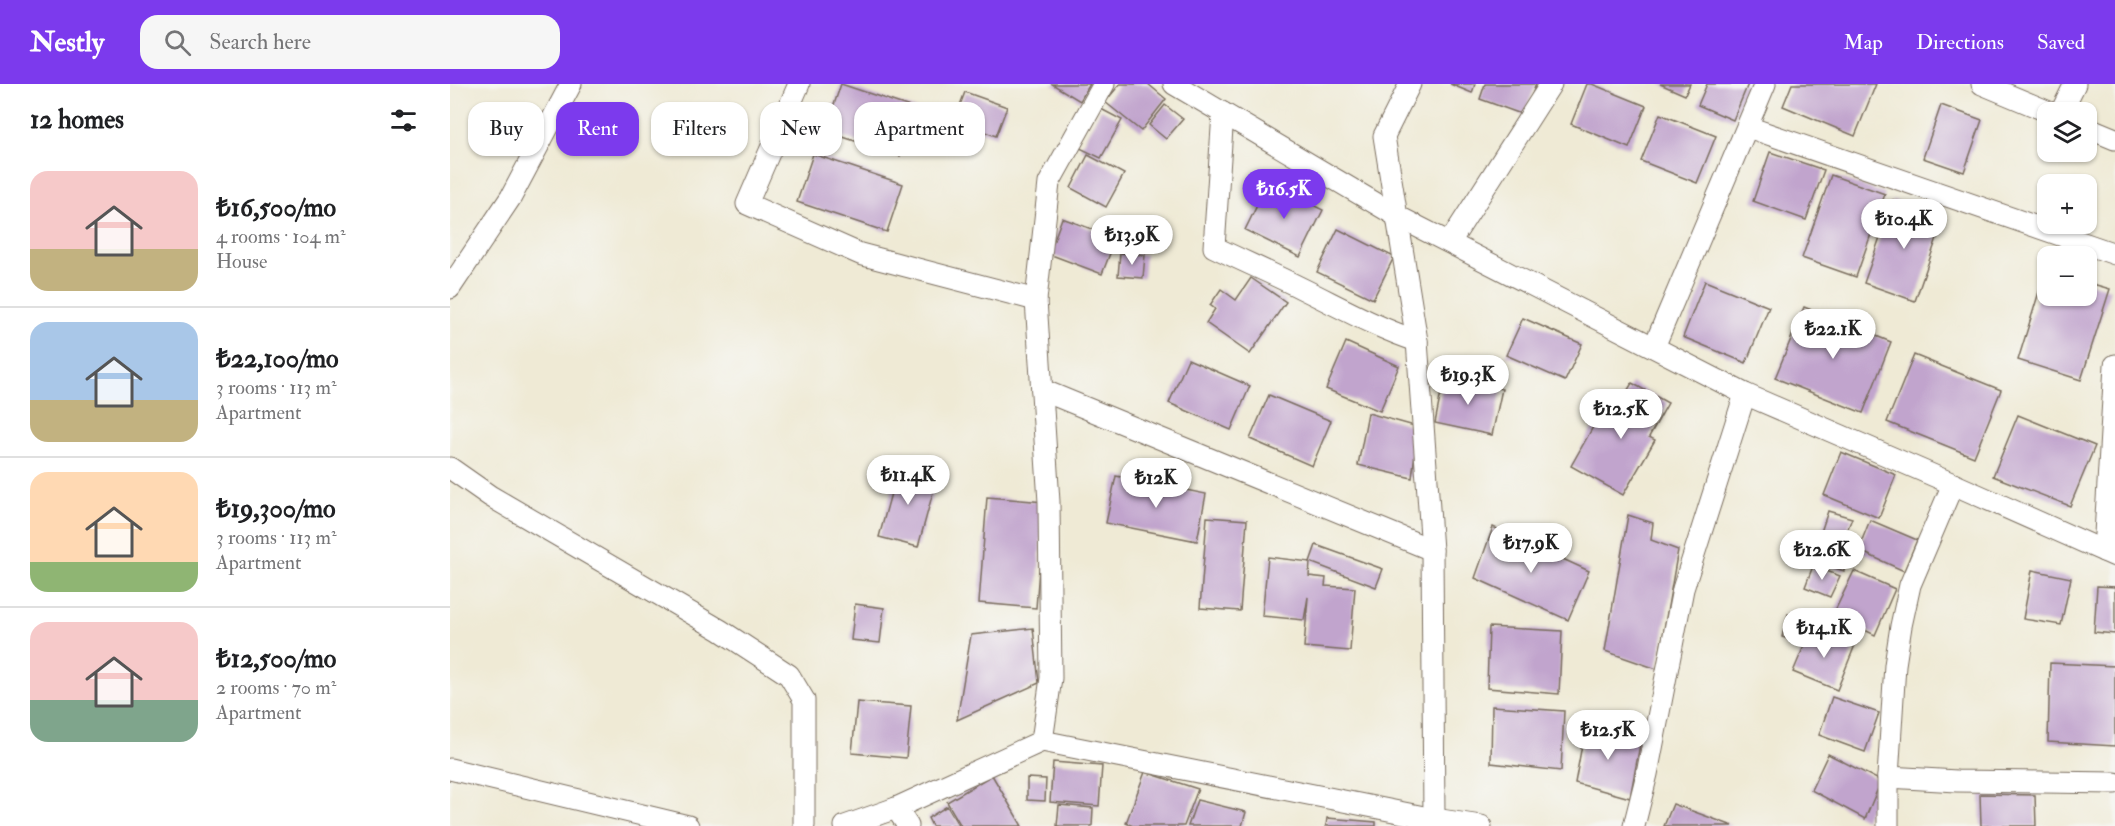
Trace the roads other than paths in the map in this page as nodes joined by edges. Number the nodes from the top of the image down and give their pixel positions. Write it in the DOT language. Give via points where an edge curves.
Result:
graph roads {
  1 [pos="571,84"];
  2 [pos="799,84"];
  3 [pos="1104,84"];
  4 [pos="1174,84"];
  5 [pos="1410,84"];
  6 [pos="1551,84"];
  7 [pos="1765,84"];
  8 [pos="1982,84"];
  9 [pos="2075,84"];
  10 [pos="2066,102"];
  11 [pos="2037,107"];
  12 [pos="1223,113"];
  13 [pos="1748,127"];
  14 [pos="2097,132"];
  15 [pos="2115,139"];
  16 [pos="1397,216"];
  17 [pos="1450,242"];
  18 [pos="2115,254"];
  19 [pos="450,288"];
  20 [pos="1036,300"];
  21 [pos="1417,341"];
  22 [pos="1654,347"];
  23 [pos="2115,365"];
  24 [pos="1042,390"];
  25 [pos="1745,394"];
  26 [pos="450,468"];
  27 [pos="1953,484"];
  28 [pos="1432,550"];
  29 [pos="2109,554"];
  30 [pos="1042,741"];
  31 [pos="450,769"];
  32 [pos="1888,777"];
  33 [pos="2115,783"];
  34 [pos="896,808"];
  35 [pos="1434,819"];
  36 [pos="688,826"];
  37 [pos="804,826"];
  38 [pos="845,826"];
  39 [pos="908,826"];
  40 [pos="1481,826"];
  41 [pos="1634,826"];
  42 [pos="1888,826"];
  1 -- 19 [label="street" via="511,197"];
  2 -- 20 [label="street" via="747,204 860,254"];
  3 -- 20 [label="street" via="1048,183"];
  4 -- 12 [label="street"];
  5 -- 16 [label="street" via="1384,136"];
  6 -- 17 [label="street"];
  7 -- 13 [label="street"];
  8 -- 11 [label="street"];
  9 -- 10 [label="street"];
  12 -- 16 [label="street"];
  12 -- 21 [label="street" via="1214,247 1352,315"];
  13 -- 18 [label="street"];
  13 -- 22 [label="street"];
  14 -- 15 [label="street"];
  16 -- 17 [label="street"];
  16 -- 21 [label="street"];
  17 -- 22 [label="street"];
  20 -- 24 [label="street"];
  21 -- 28 [label="street"];
  22 -- 25 [label="street"];
  23 -- 29 [label="street"];
  24 -- 28 [label="street"];
  24 -- 30 [label="street" via="1049,502 1051,678"];
  25 -- 27 [label="street"];
  25 -- 41 [label="street" via="1683,589"];
  26 -- 37 [label="street" via="490,496 720,630 789,675 804,700"];
  27 -- 29 [label="street"];
  27 -- 32 [label="street" via="1910,585 1903,616 1895,665"];
  28 -- 35 [label="street"];
  30 -- 34 [label="street"];
  30 -- 35 [label="street"];
  31 -- 36 [label="street"];
  32 -- 33 [label="street"];
  32 -- 42 [label="street"];
  34 -- 38 [label="street"];
  34 -- 39 [label="street"];
  35 -- 40 [label="street"];
}
